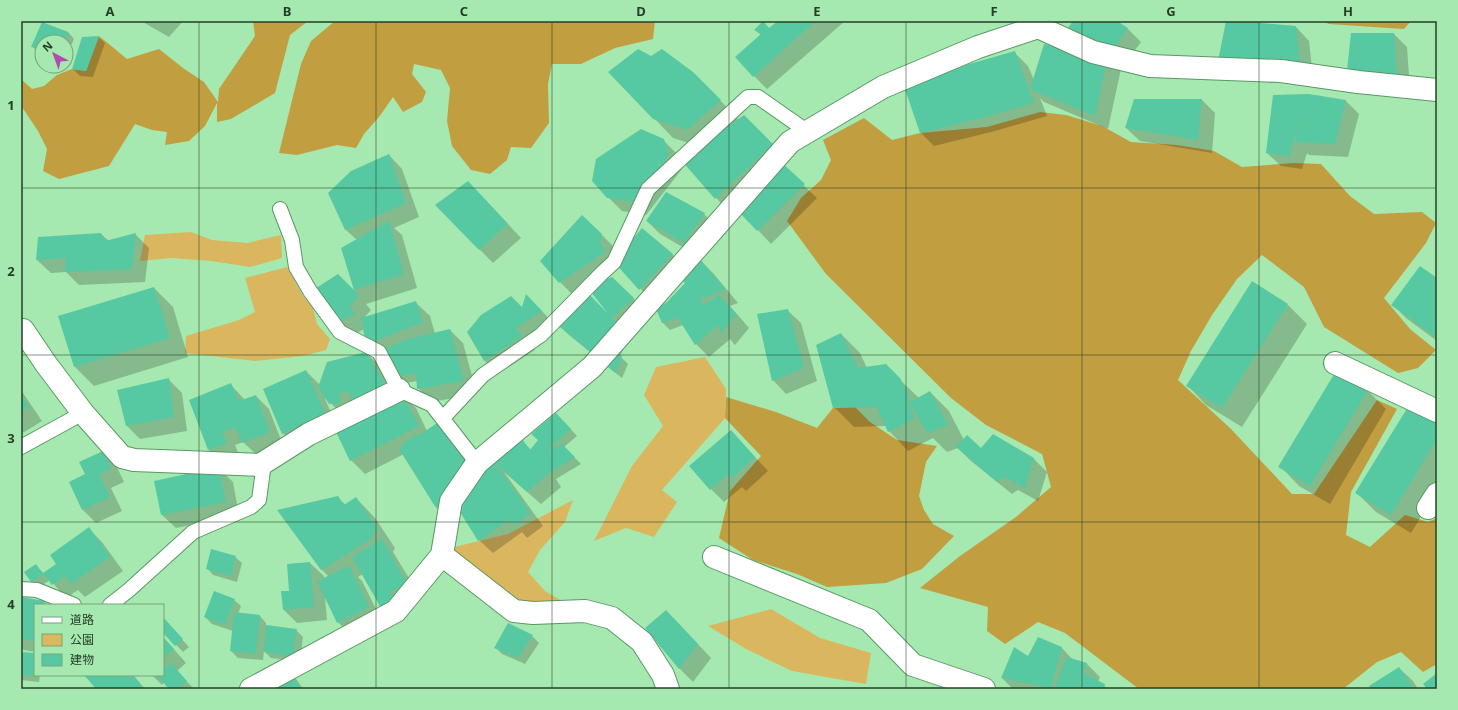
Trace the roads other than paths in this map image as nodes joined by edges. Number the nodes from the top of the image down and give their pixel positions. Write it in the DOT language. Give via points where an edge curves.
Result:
graph roads {
  1 [pos="1437,90"];
  2 [pos="808,132"];
  3 [pos="280,209"];
  4 [pos="23,330"];
  5 [pos="1335,363"];
  6 [pos="399,390"];
  7 [pos="1437,411"];
  8 [pos="82,413"];
  9 [pos="442,418"];
  10 [pos="21,447"];
  11 [pos="264,463"];
  12 [pos="477,464"];
  13 [pos="442,555"];
  14 [pos="714,557"];
  15 [pos="21,590"];
  16 [pos="72,604"];
  17 [pos="111,604"];
  18 [pos="251,689"];
  19 [pos="668,689"];
  20 [pos="984,689"];
  1 -- 2 [label="street" via="1281,71 1150,66 1093,52 1038,27 978,47 884,87"];
  2 -- 9 [label="lane" via="758,96 748,98 648,189 614,262 541,334 483,375"];
  2 -- 12 [label="street" via="790,142 592,367"];
  3 -- 6 [label="lane" via="292,240 296,267 310,291 340,332 378,352"];
  4 -- 8 [label="street"];
  5 -- 7 [label="street"];
  6 -- 9 [label="lane" via="432,405"];
  6 -- 11 [label="street" via="309,434"];
  8 -- 10 [label="lane"];
  8 -- 11 [label="street" via="122,457 260,465"];
  9 -- 12 [label="lane"];
  11 -- 17 [label="lane" via="259,500 251,507 192,532"];
  12 -- 13 [label="street" via="452,501"];
  13 -- 18 [label="street" via="396,611"];
  13 -- 19 [label="street" via="514,611 585,611 612,618 642,642 663,675"];
  14 -- 20 [label="street" via="869,620 913,665"];
  15 -- 16 [label="lane" via="37,590"];
}
